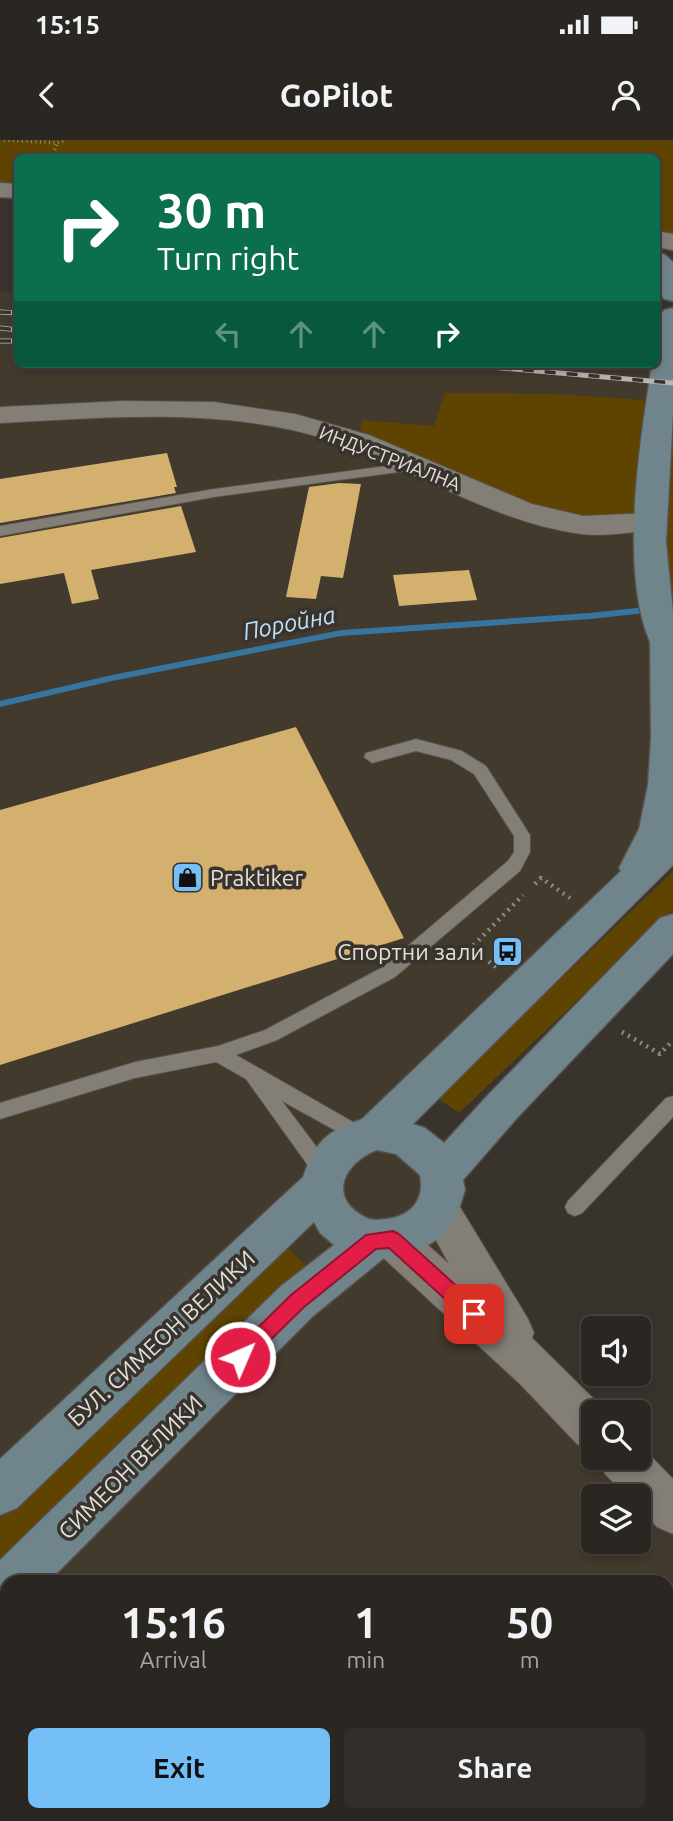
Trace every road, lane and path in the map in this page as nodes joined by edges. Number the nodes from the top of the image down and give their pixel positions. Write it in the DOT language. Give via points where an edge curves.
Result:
graph roads {
  1 [pos="4,140"];
  2 [pos="66,140"];
  3 [pos="59,142"];
  4 [pos="660,264"];
  5 [pos="673,293"];
  6 [pos="673,316"];
  7 [pos="0,415"];
  8 [pos="416,466"];
  9 [pos="650,522"];
  10 [pos="0,531"];
  11 [pos="669,651"];
  12 [pos="372,757"];
  13 [pos="673,843"];
  14 [pos="628,886"];
  15 [pos="505,914"];
  16 [pos="673,929"];
  17 [pos="471,947"];
  18 [pos="673,1040"];
  19 [pos="218,1054"];
  20 [pos="660,1054"];
  21 [pos="248,1070"];
  22 [pos="673,1104"];
  23 [pos="0,1111"];
  24 [pos="368,1134"];
  25 [pos="323,1179"];
  26 [pos="440,1192"];
  27 [pos="575,1207"];
  28 [pos="383,1240"];
  29 [pos="536,1370"];
  30 [pos="581,1417"];
  31 [pos="633,1470"];
  32 [pos="0,1491"];
  33 [pos="673,1511"];
  34 [pos="20,1575"];
  1 -- 3 [label="path"];
  2 -- 3 [label="path"];
  4 -- 5 [label="main road" via="667,271"];
  6 -- 9 [label="main road"];
  7 -- 8 [label="street, ИНДУСТРИАЛНА" via="123,408 214,411 295,422 359,441"];
  8 -- 9 [label="street, ИНДУСТРИАЛНА" via="524,512 583,526"];
  8 -- 10 [label="lane" via="214,493"];
  9 -- 11 [label="main road" via="650,566"];
  11 -- 14 [label="main road" via="666,793 658,829"];
  12 -- 19 [label="lane" via="416,745 456,755 480,770 522,835 523,852 514,866 389,972 271,1035"];
  13 -- 14 [label="main road"];
  14 -- 24 [label="main road"];
  15 -- 17 [label="path"];
  16 -- 26 [label="main road" via="502,1107"];
  18 -- 20 [label="path"];
  19 -- 21 [label="lane"];
  19 -- 23 [label="lane" via="135,1070"];
  21 -- 24 [label="lane"];
  21 -- 25 [label="lane"];
  22 -- 27 [label="lane"];
  24 -- 25 [label="main road" via="344,1144 331,1157"];
  24 -- 26 [label="main road" via="394,1133 411,1139 435,1161"];
  25 -- 28 [label="main road" via="324,1200 336,1220 356,1235"];
  25 -- 32 [label="main road, БУЛ. СИМЕОН ВЕЛИКИ"];
  26 -- 28 [label="main road" via="427,1222 412,1234"];
  26 -- 29 [label="street"];
  28 -- 29 [label="street"];
  28 -- 34 [label="main road, СИМЕОН ВЕЛИКИ" via="297,1301"];
  29 -- 30 [label="street"];
  31 -- 33 [label="street"];
}
